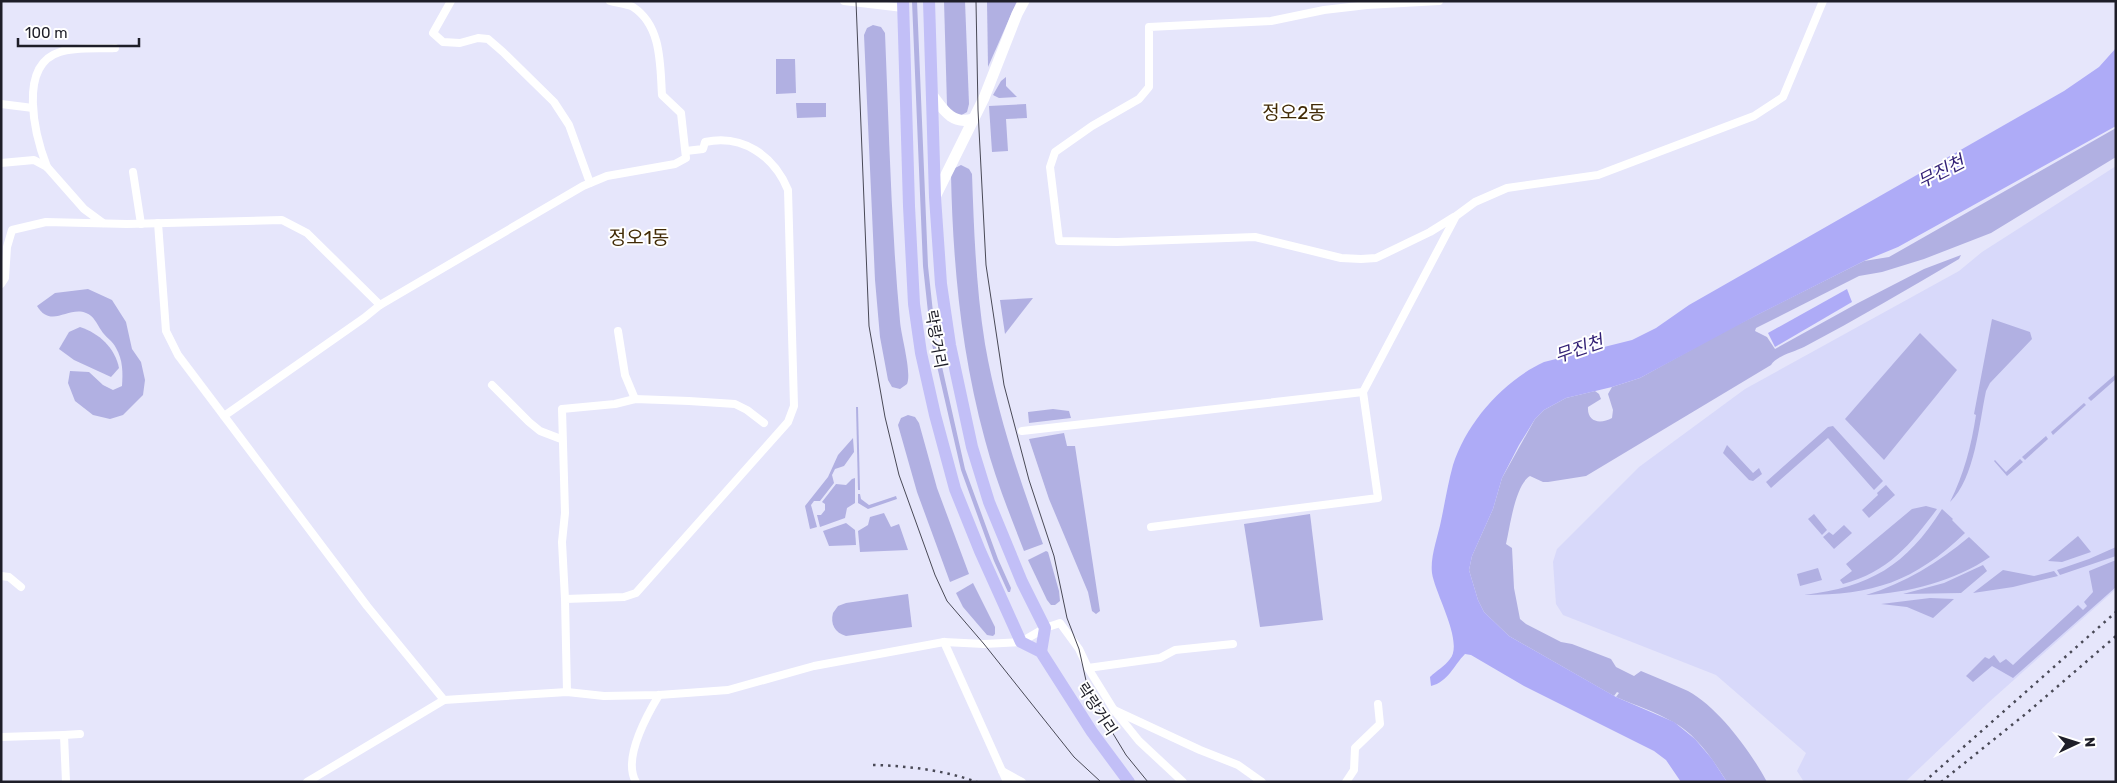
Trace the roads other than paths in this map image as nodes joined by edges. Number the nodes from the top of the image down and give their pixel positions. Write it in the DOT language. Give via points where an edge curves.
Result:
graph roads {
  1 [pos="451,1"];
  2 [pos="610,1"];
  3 [pos="844,1"];
  4 [pos="929,1"];
  5 [pos="1024,1"];
  6 [pos="1440,1"];
  7 [pos="1823,1"];
  8 [pos="903,5"];
  9 [pos="115,48"];
  10 [pos="933,96"];
  11 [pos="1,104"];
  12 [pos="33,108"];
  13 [pos="973,119"];
  14 [pos="686,151"];
  15 [pos="1,163"];
  16 [pos="47,167"];
  17 [pos="133,172"];
  18 [pos="590,183"];
  19 [pos="936,197"];
  20 [pos="1456,216"];
  21 [pos="158,223"];
  22 [pos="103,224"];
  23 [pos="141,224"];
  24 [pos="1,284"];
  25 [pos="380,305"];
  26 [pos="618,331"];
  27 [pos="492,385"];
  28 [pos="1363,392"];
  29 [pos="635,399"];
  30 [pos="224,416"];
  31 [pos="764,423"];
  32 [pos="1022,431"];
  33 [pos="562,439"];
  34 [pos="1151,527"];
  35 [pos="1,576"];
  36 [pos="21,587"];
  37 [pos="565,599"];
  38 [pos="1045,628"];
  39 [pos="944,642"];
  40 [pos="1021,642"];
  41 [pos="1233,644"];
  42 [pos="1041,652"];
  43 [pos="1088,668"];
  44 [pos="567,692"];
  45 [pos="659,695"];
  46 [pos="444,700"];
  47 [pos="1378,704"];
  48 [pos="1114,710"];
  49 [pos="80,734"];
  50 [pos="64,735"];
  51 [pos="1,737"];
  52 [pos="1002,771"];
  53 [pos="66,782"];
  54 [pos="307,782"];
  55 [pos="636,782"];
  56 [pos="1007,782"];
  57 [pos="1022,782"];
  58 [pos="1129,782"];
  59 [pos="1183,782"];
  60 [pos="1262,782"];
  61 [pos="1346,782"];
  1 -- 18 [label="street" via="434,33 443,42 488,40 503,52 554,102 568,125"];
  2 -- 14 [label="street" via="632,7 650,24 658,47 662,96 681,113"];
  3 -- 8 [label="street"];
  4 -- 10 [label="main road, 락랑거리"];
  5 -- 13 [label="main road"];
  6 -- 20 [label="street" via="1332,9 1271,21 1149,27 1149,86 1139,99 1055,152 1050,168 1059,241 1118,242 1255,236 1342,258 1361,259 1376,258"];
  7 -- 20 [label="street" via="1783,97 1754,116 1598,175 1507,188 1475,202"];
  8 -- 40 [label="main road, 락랑거리" via="914,304 921,353 955,489"];
  9 -- 12 [label="street" via="61,51 48,58 35,76"];
  10 -- 13 [label="main road" via="955,120"];
  10 -- 19 [label="main road, 락랑거리"];
  11 -- 12 [label="street"];
  12 -- 16 [label="street"];
  13 -- 19 [label="main road"];
  14 -- 18 [label="street" via="686,158 675,164 607,176"];
  14 -- 37 [label="street" via="703,149 705,142 712,141 743,143 763,155 781,173 788,190 794,406 788,422 636,594"];
  15 -- 16 [label="street" via="34,160"];
  16 -- 22 [label="street" via="84,209"];
  17 -- 23 [label="street"];
  18 -- 25 [label="street"];
  19 -- 38 [label="main road, 락랑거리" via="941,284 950,346 972,448 989,502"];
  20 -- 28 [label="street"];
  21 -- 23 [label="street"];
  21 -- 25 [label="street" via="282,220 306,233"];
  21 -- 30 [label="street" via="166,331 178,355"];
  22 -- 23 [label="street"];
  22 -- 24 [label="street" via="46,222 12,230 5,278"];
  25 -- 30 [label="street"];
  26 -- 29 [label="street" via="625,375"];
  27 -- 33 [label="street" via="528,422 540,431"];
  28 -- 32 [label="street"];
  28 -- 34 [label="street" via="1378,498"];
  29 -- 31 [label="street" via="735,404"];
  29 -- 33 [label="street" via="562,409"];
  30 -- 46 [label="street" via="367,606"];
  33 -- 37 [label="street"];
  35 -- 36 [label="street" via="9,577"];
  37 -- 44 [label="street"];
  38 -- 40 [label="street"];
  38 -- 42 [label="main road"];
  38 -- 43 [label="street" via="1060,623"];
  39 -- 40 [label="street"];
  39 -- 45 [label="street" via="814,666 728,690"];
  39 -- 52 [label="street"];
  40 -- 42 [label="main road"];
  41 -- 43 [label="street" via="1175,650 1160,658"];
  42 -- 58 [label="main road, 락랑거리" via="1092,732"];
  43 -- 48 [label="street"];
  44 -- 45 [label="street" via="604,696"];
  44 -- 46 [label="street"];
  45 -- 55 [label="street" via="635,747 632,762"];
  46 -- 54 [label="street"];
  47 -- 61 [label="street" via="1380,724 1355,748 1354,770"];
  48 -- 59 [label="street" via="1139,741"];
  48 -- 60 [label="street" via="1238,765"];
  49 -- 50 [label="street"];
  50 -- 51 [label="street"];
  50 -- 53 [label="street"];
  52 -- 56 [label="street"];
  52 -- 57 [label="street"];
}
